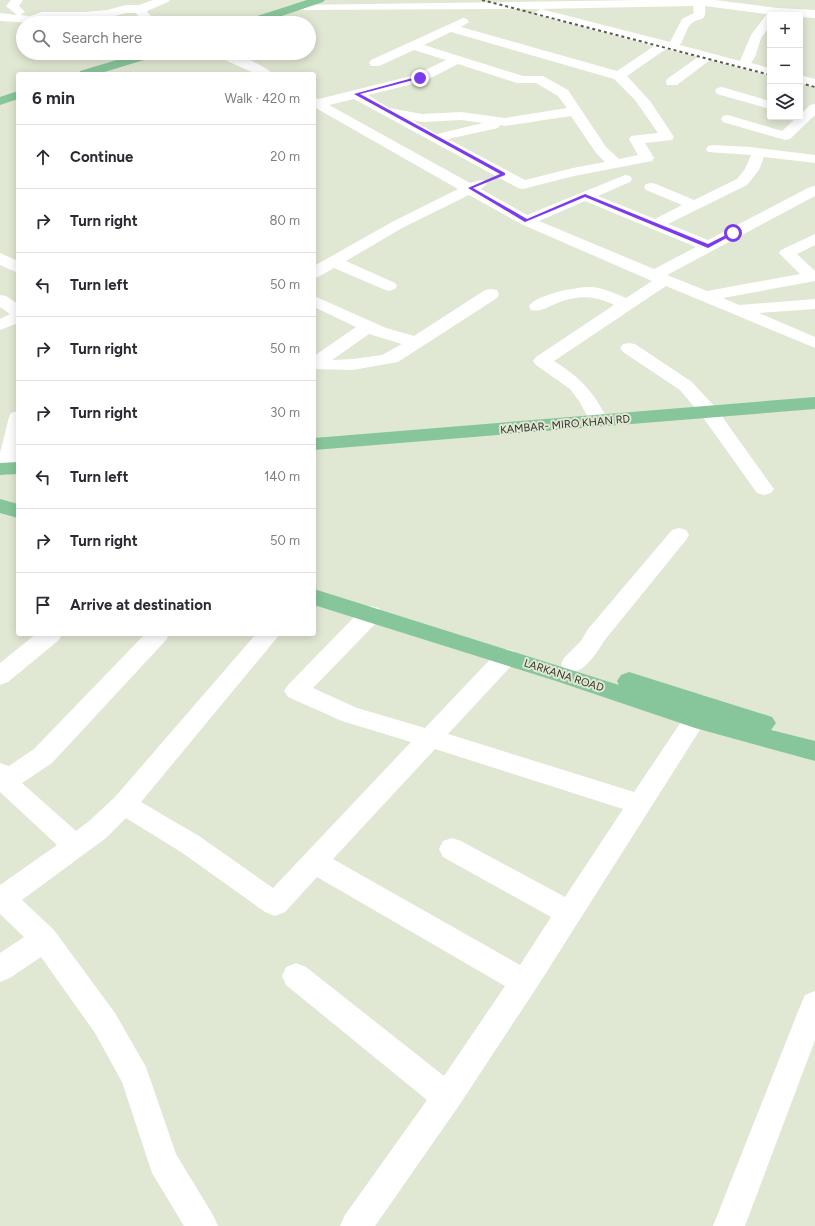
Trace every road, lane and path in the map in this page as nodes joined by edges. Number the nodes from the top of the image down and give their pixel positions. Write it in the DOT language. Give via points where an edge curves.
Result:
graph roads {
  1 [pos="164,0"];
  2 [pos="319,0"];
  3 [pos="800,0"];
  4 [pos="580,2"];
  5 [pos="699,3"];
  6 [pos="736,3"];
  7 [pos="507,4"];
  8 [pos="594,4"];
  9 [pos="722,4"];
  10 [pos="30,6"];
  11 [pos="299,7"];
  12 [pos="142,9"];
  13 [pos="16,10"];
  14 [pos="800,12"];
  15 [pos="767,13"];
  16 [pos="803,13"];
  17 [pos="815,14"];
  18 [pos="699,15"];
  19 [pos="25,16"];
  20 [pos="42,16"];
  21 [pos="84,16"];
  22 [pos="84,16"];
  23 [pos="144,16"];
  24 [pos="271,16"];
  25 [pos="0,17"];
  26 [pos="582,23"];
  27 [pos="450,28"];
  28 [pos="0,29"];
  29 [pos="764,33"];
  30 [pos="412,45"];
  31 [pos="669,45"];
  32 [pos="708,56"];
  33 [pos="457,59"];
  34 [pos="130,60"];
  35 [pos="237,60"];
  36 [pos="743,66"];
  37 [pos="767,71"];
  38 [pos="91,72"];
  39 [pos="262,72"];
  40 [pos="619,76"];
  41 [pos="422,80"];
  42 [pos="672,82"];
  43 [pos="722,91"];
  44 [pos="356,94"];
  45 [pos="16,96"];
  46 [pos="0,101"];
  47 [pos="316,103"];
  48 [pos="767,104"];
  49 [pos="385,111"];
  50 [pos="575,111"];
  51 [pos="807,112"];
  52 [pos="728,119"];
  53 [pos="505,122"];
  54 [pos="436,138"];
  55 [pos="713,150"];
  56 [pos="759,152"];
  57 [pos="815,159"];
  58 [pos="616,164"];
  59 [pos="503,174"];
  60 [pos="625,179"];
  61 [pos="651,187"];
  62 [pos="470,188"];
  63 [pos="812,195"];
  64 [pos="585,196"];
  65 [pos="694,205"];
  66 [pos="526,221"];
  67 [pos="656,224"];
  68 [pos="815,239"];
  69 [pos="708,246"];
  70 [pos="0,258"];
  71 [pos="322,265"];
  72 [pos="16,267"];
  73 [pos="814,277"];
  74 [pos="658,278"];
  75 [pos="389,286"];
  76 [pos="491,294"];
  77 [pos="704,297"];
  78 [pos="0,300"];
  79 [pos="316,302"];
  80 [pos="815,304"];
  81 [pos="627,305"];
  82 [pos="537,306"];
  83 [pos="16,311"];
  84 [pos="736,311"];
  85 [pos="16,318"];
  86 [pos="0,325"];
  87 [pos="370,326"];
  88 [pos="416,343"];
  89 [pos="815,343"];
  90 [pos="629,348"];
  91 [pos="316,363"];
  92 [pos="316,364"];
  93 [pos="815,403"];
  94 [pos="709,412"];
  95 [pos="599,421"];
  96 [pos="16,428"];
  97 [pos="316,444"];
  98 [pos="8,468"];
  99 [pos="764,489"];
  100 [pos="0,497"];
  101 [pos="16,501"];
  102 [pos="0,506"];
  103 [pos="16,510"];
  104 [pos="679,534"];
  105 [pos="316,587"];
  106 [pos="316,598"];
  107 [pos="371,614"];
  108 [pos="49,636"];
  109 [pos="156,636"];
  110 [pos="267,636"];
  111 [pos="506,657"];
  112 [pos="572,664"];
  113 [pos="0,676"];
  114 [pos="699,711"];
  115 [pos="430,738"];
  116 [pos="815,738"];
  117 [pos="815,751"];
  118 [pos="3,777"];
  119 [pos="124,804"];
  120 [pos="639,804"];
  121 [pos="75,846"];
  122 [pos="452,849"];
  123 [pos="314,862"];
  124 [pos="1,898"];
  125 [pos="569,913"];
  126 [pos="44,939"];
  127 [pos="0,969"];
  128 [pos="296,976"];
  129 [pos="524,982"];
  130 [pos="815,1004"];
  131 [pos="447,1097"];
  132 [pos="202,1226"];
  133 [pos="356,1226"];
  134 [pos="730,1226"];
  1 -- 12 [label="street" via="144,6"];
  2 -- 11 [label="main road"];
  3 -- 14 [label="street"];
  4 -- 7 [label="street"];
  4 -- 8 [label="street"];
  5 -- 8 [label="street"];
  5 -- 9 [label="street"];
  5 -- 18 [label="street"];
  6 -- 9 [label="street"];
  6 -- 15 [label="street"];
  7 -- 11 [label="street"];
  7 -- 26 [label="street"];
  7 -- 27 [label="street"];
  8 -- 26 [label="street" via="590,16"];
  9 -- 18 [label="street" via="714,14"];
  10 -- 13 [label="street"];
  11 -- 24 [label="main road"];
  12 -- 21 [label="street"];
  12 -- 23 [label="street"];
  13 -- 19 [label="street"];
  13 -- 25 [label="street"];
  13 -- 28 [label="street" via="13,21"];
  16 -- 17 [label="street"];
  18 -- 31 [label="street" via="686,22 678,39"];
  20 -- 22 [label="street"];
  26 -- 31 [label="street"];
  27 -- 30 [label="street"];
  27 -- 40 [label="street"];
  29 -- 36 [label="street" via="755,38"];
  30 -- 33 [label="street"];
  30 -- 41 [label="street" via="375,63"];
  31 -- 32 [label="street"];
  31 -- 40 [label="street"];
  32 -- 36 [label="street"];
  32 -- 42 [label="street"];
  33 -- 41 [label="street"];
  33 -- 50 [label="street" via="522,80 538,79 563,93"];
  34 -- 38 [label="main road"];
  35 -- 39 [label="street"];
  36 -- 37 [label="street"];
  40 -- 58 [label="street" via="638,93 667,136 636,139 647,158"];
  41 -- 44 [label="street"];
  43 -- 48 [label="street"];
  44 -- 47 [label="street"];
  44 -- 49 [label="street"];
  45 -- 46 [label="main road"];
  47 -- 62 [label="street"];
  49 -- 53 [label="street" via="422,118 461,116"];
  49 -- 54 [label="street"];
  50 -- 53 [label="street"];
  50 -- 58 [label="street" via="601,150"];
  51 -- 52 [label="street" via="785,136"];
  53 -- 54 [label="street"];
  54 -- 59 [label="street"];
  55 -- 56 [label="street"];
  56 -- 57 [label="street"];
  56 -- 65 [label="street" via="752,170 742,182"];
  58 -- 59 [label="street" via="523,185"];
  59 -- 62 [label="street"];
  60 -- 64 [label="street"];
  61 -- 65 [label="street"];
  62 -- 66 [label="street"];
  62 -- 71 [label="street"];
  63 -- 69 [label="street"];
  64 -- 66 [label="street"];
  64 -- 67 [label="street"];
  65 -- 67 [label="street"];
  66 -- 74 [label="street"];
  67 -- 69 [label="street"];
  68 -- 73 [label="street" via="787,253"];
  69 -- 74 [label="street"];
  70 -- 72 [label="street"];
  71 -- 75 [label="street"];
  73 -- 77 [label="street"];
  74 -- 77 [label="street"];
  74 -- 81 [label="street"];
  76 -- 88 [label="street"];
  77 -- 84 [label="street"];
  78 -- 83 [label="street"];
  79 -- 87 [label="street"];
  80 -- 84 [label="street"];
  81 -- 82 [label="street" via="592,292 550,299"];
  81 -- 95 [label="street" via="542,361 574,382 592,404"];
  84 -- 89 [label="street"];
  85 -- 86 [label="street"];
  87 -- 88 [label="street" via="380,332"];
  87 -- 91 [label="street"];
  88 -- 92 [label="street" via="392,358 377,362 339,366"];
  90 -- 94 [label="street" via="686,386"];
  93 -- 94 [label="main road, KAMBAR- MIRO KHAN RD"];
  94 -- 95 [label="main road, KAMBAR- MIRO KHAN RD"];
  94 -- 99 [label="street"];
  95 -- 97 [label="main road, KAMBAR- MIRO KHAN RD"];
  96 -- 98 [label="street"];
  100 -- 101 [label="main road"];
  102 -- 103 [label="main road"];
  104 -- 112 [label="street"];
  105 -- 112 [label="main road, LARKANA ROAD"];
  106 -- 107 [label="main road, LARKANA ROAD"];
  107 -- 111 [label="main road, LARKANA ROAD"];
  107 -- 115 [label="street" via="296,691 350,715"];
  108 -- 113 [label="street"];
  109 -- 118 [label="street" via="43,756"];
  110 -- 119 [label="street"];
  111 -- 114 [label="main road, LARKANA ROAD"];
  111 -- 115 [label="street"];
  112 -- 114 [label="main road, LARKANA ROAD"];
  114 -- 116 [label="main road, LARKANA ROAD"];
  114 -- 117 [label="main road, LARKANA ROAD"];
  114 -- 120 [label="street"];
  115 -- 120 [label="street"];
  115 -- 123 [label="street"];
  118 -- 121 [label="street" via="13,790"];
  119 -- 121 [label="street" via="97,830"];
  119 -- 123 [label="street" via="190,844 275,904"];
  120 -- 125 [label="street"];
  121 -- 124 [label="street"];
  122 -- 125 [label="street"];
  123 -- 129 [label="street"];
  124 -- 126 [label="street"];
  125 -- 129 [label="street"];
  126 -- 127 [label="street"];
  126 -- 132 [label="street" via="105,1023 135,1077 163,1162"];
  128 -- 131 [label="street"];
  129 -- 131 [label="street"];
  130 -- 134 [label="street"];
  131 -- 133 [label="street"];
}
